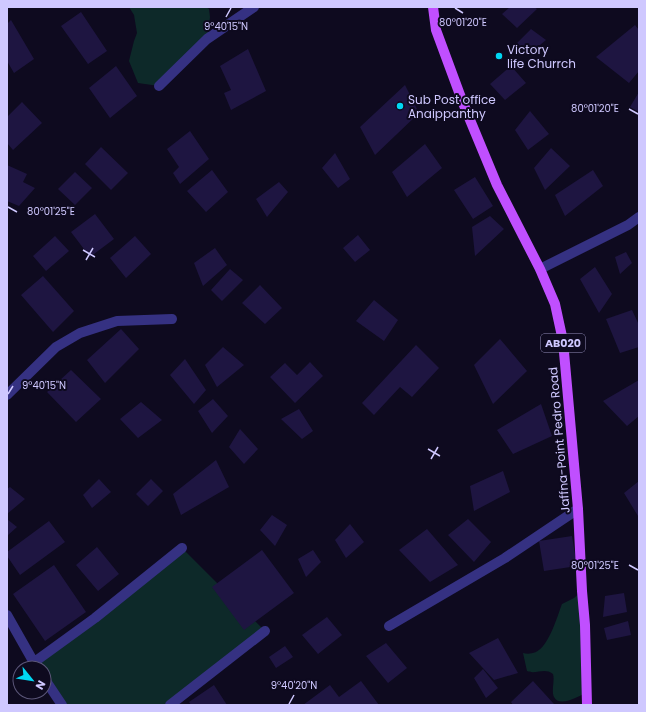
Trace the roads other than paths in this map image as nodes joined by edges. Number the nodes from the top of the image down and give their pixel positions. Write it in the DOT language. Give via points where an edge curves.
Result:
graph roads {
  1 [pos="254,7"];
  2 [pos="433,7"];
  3 [pos="159,86"];
  4 [pos="639,217"];
  5 [pos="540,269"];
  6 [pos="172,319"];
  7 [pos="7,396"];
  8 [pos="578,509"];
  9 [pos="182,548"];
  10 [pos="7,615"];
  11 [pos="389,626"];
  12 [pos="265,631"];
  13 [pos="32,660"];
  14 [pos="41,660"];
  15 [pos="52,690"];
  16 [pos="62,705"];
  17 [pos="170,705"];
  18 [pos="587,705"];
  1 -- 3 [label="street" via="207,38"];
  2 -- 5 [label="main road, Jaffna-Point Pedro Road / AB020" via="436,30 473,128 497,185"];
  4 -- 5 [label="street"];
  5 -- 8 [label="main road, Jaffna-Point Pedro Road / AB020" via="554,304 563,341"];
  6 -- 7 [label="street" via="117,321 80,333 56,347"];
  8 -- 11 [label="street" via="505,558"];
  8 -- 18 [label="main road, Jaffna-Point Pedro Road / AB020"];
  9 -- 14 [label="street"];
  10 -- 13 [label="street"];
  12 -- 17 [label="street"];
  15 -- 16 [label="street"];
}
